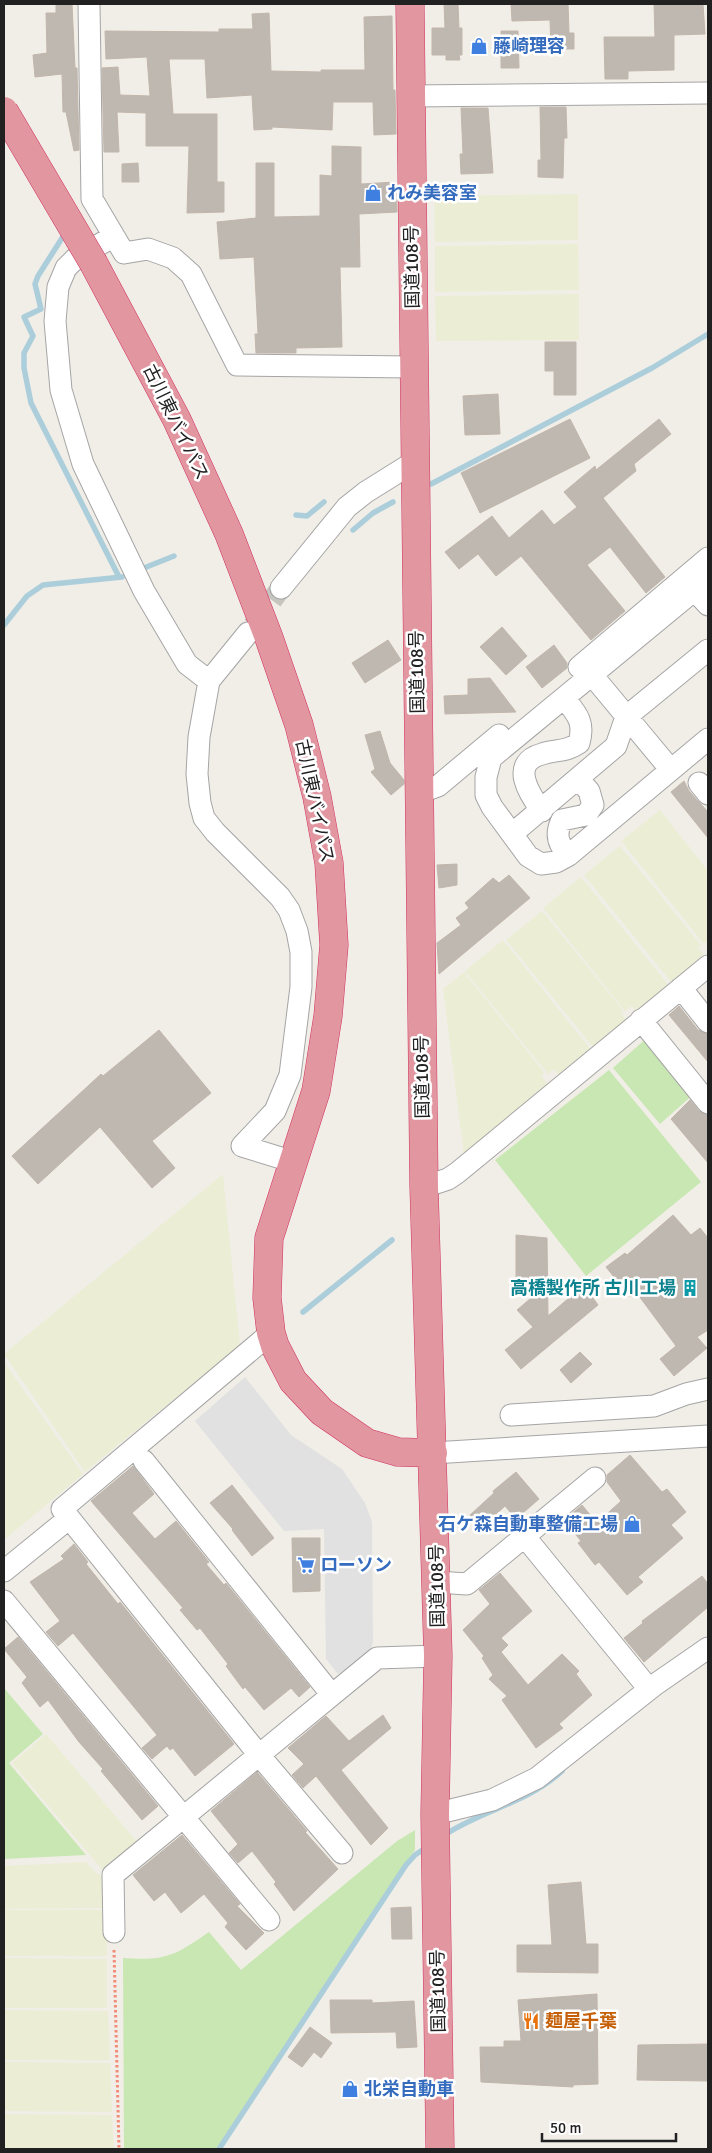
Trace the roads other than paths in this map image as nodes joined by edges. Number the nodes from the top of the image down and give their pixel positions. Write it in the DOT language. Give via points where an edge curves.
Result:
graph roads {
  1 [pos="88,4"];
  2 [pos="410,4"];
  3 [pos="708,93"];
  4 [pos="411,96"];
  5 [pos="4,111"];
  6 [pos="114,236"];
  7 [pos="413,367"];
  8 [pos="414,462"];
  9 [pos="708,558"];
  10 [pos="282,588"];
  11 [pos="699,588"];
  12 [pos="248,634"];
  13 [pos="708,650"];
  14 [pos="592,675"];
  15 [pos="209,681"];
  16 [pos="564,698"];
  17 [pos="626,717"];
  18 [pos="708,739"];
  19 [pos="670,770"];
  20 [pos="578,779"];
  21 [pos="419,793"];
  22 [pos="542,811"];
  23 [pos="512,834"];
  24 [pos="569,855"];
  25 [pos="708,966"];
  26 [pos="687,994"];
  27 [pos="708,1022"];
  28 [pos="646,1027"];
  29 [pos="708,1103"];
  30 [pos="294,1162"];
  31 [pos="424,1188"];
  32 [pos="271,1333"];
  33 [pos="708,1389"];
  34 [pos="511,1415"];
  35 [pos="708,1436"];
  36 [pos="434,1453"];
  37 [pos="144,1460"];
  38 [pos="595,1478"];
  39 [pos="68,1519"];
  40 [pos="525,1537"];
  41 [pos="4,1571"];
  42 [pos="437,1582"];
  43 [pos="4,1601"];
  44 [pos="708,1648"];
  45 [pos="438,1656"];
  46 [pos="649,1689"];
  47 [pos="332,1694"];
  48 [pos="259,1754"];
  49 [pos="183,1817"];
  50 [pos="436,1833"];
  51 [pos="342,1853"];
  52 [pos="269,1920"];
  53 [pos="114,1932"];
  54 [pos="440,2149"];
  1 -- 6 [label="street" via="92,199"];
  2 -- 4 [label="highway, 国道108号"];
  3 -- 4 [label="street"];
  4 -- 7 [label="highway, 国道108号"];
  5 -- 30 [label="highway, 古川東バイパス, bridge" via="94,264 177,420 228,534 299,725 317,796 329,863 334,945 328,1016 316,1091"];
  6 -- 7 [label="street" via="124,253 148,250 173,258 191,274 237,365"];
  6 -- 15 [label="street" via="75,259 66,268 58,287 55,320 61,390 83,464 144,591 187,664"];
  7 -- 8 [label="highway, 国道108号"];
  8 -- 10 [label="street" via="347,507"];
  8 -- 21 [label="highway, 国道108号"];
  9 -- 11 [label="street"];
  11 -- 14 [label="street"];
  11 -- 21 [label="street" via="438,786"];
  12 -- 15 [label="street"];
  13 -- 17 [label="street"];
  14 -- 16 [label="street"];
  14 -- 17 [label="street"];
  15 -- 30 [label="street" via="199,737 197,774 204,818 280,897 289,910 301,952 301,987 290,1075 275,1111 242,1146"];
  16 -- 22 [label="street" via="581,722 579,743 569,750 532,757 526,765 524,778 529,794"];
  16 -- 23 [label="street" via="491,758 486,795"];
  17 -- 19 [label="street"];
  17 -- 20 [label="street" via="616,746"];
  18 -- 19 [label="street"];
  19 -- 24 [label="street"];
  20 -- 22 [label="street"];
  20 -- 24 [label="street" via="590,791 593,804 586,815 562,820 557,838"];
  21 -- 31 [label="highway, 国道108号"];
  22 -- 23 [label="street"];
  23 -- 24 [label="street" via="528,856 541,864 556,862"];
  25 -- 26 [label="street"];
  26 -- 27 [label="street"];
  26 -- 28 [label="street"];
  28 -- 29 [label="street"];
  28 -- 31 [label="street" via="457,1173"];
  30 -- 32 [label="highway, 古川東バイパス" via="269,1238 266,1298"];
  31 -- 36 [label="highway, 国道108号"];
  32 -- 36 [label="highway, 古川東バイパス" via="293,1381 322,1412 366,1443 398,1452"];
  32 -- 39 [label="street" via="62,1509"];
  33 -- 34 [label="street" via="654,1406"];
  35 -- 36 [label="street"];
  36 -- 42 [label="highway, 国道108号"];
  37 -- 47 [label="street"];
  38 -- 40 [label="street"];
  39 -- 41 [label="street"];
  39 -- 48 [label="street"];
  40 -- 42 [label="street" via="467,1584"];
  40 -- 46 [label="street"];
  42 -- 45 [label="highway, 国道108号"];
  43 -- 49 [label="street"];
  44 -- 46 [label="street"];
  45 -- 47 [label="street" via="376,1658"];
  45 -- 50 [label="highway, 国道108号"];
  46 -- 50 [label="street" via="537,1778"];
  47 -- 48 [label="street"];
  48 -- 49 [label="street"];
  48 -- 51 [label="street"];
  49 -- 52 [label="street"];
  49 -- 53 [label="street" via="113,1875"];
  50 -- 54 [label="highway, 国道108号"];
}
